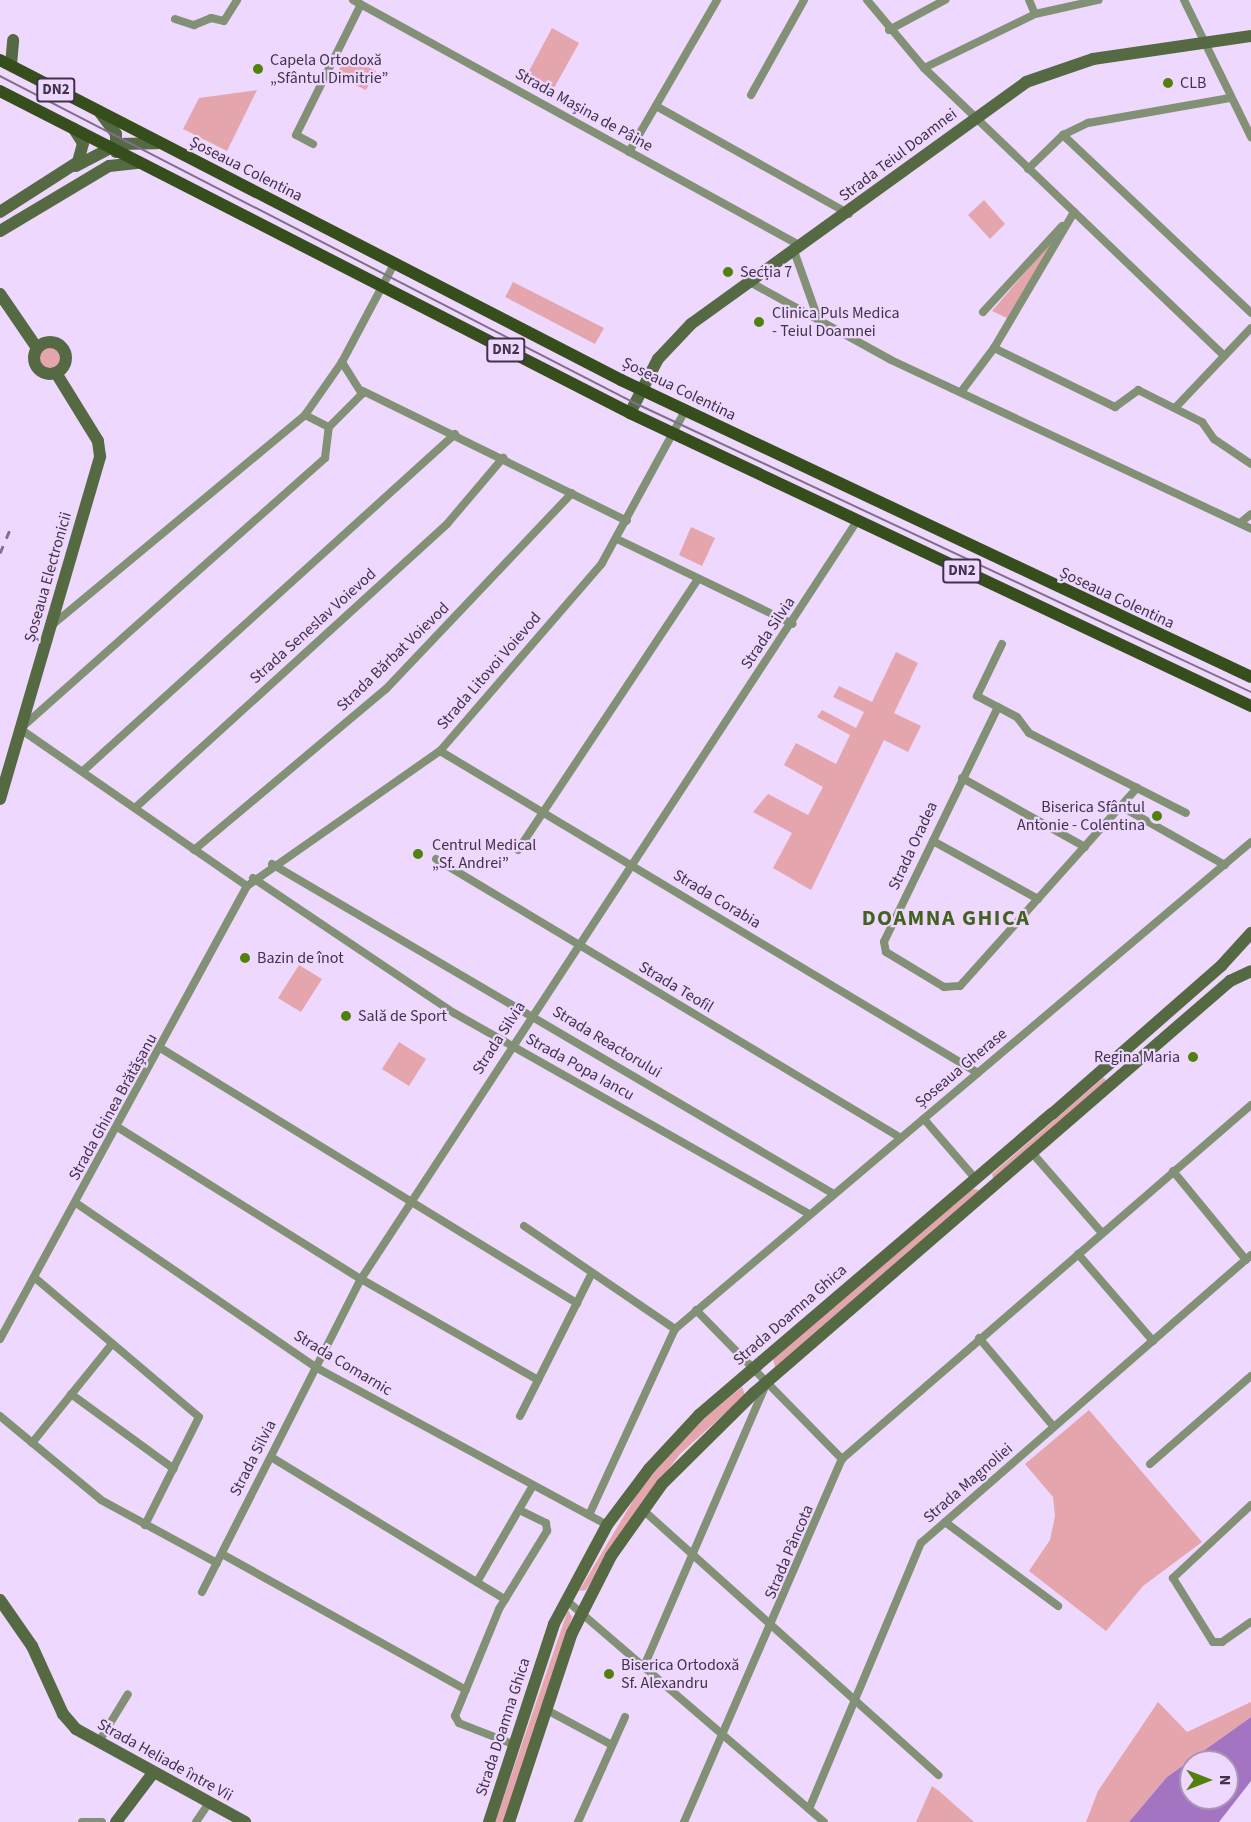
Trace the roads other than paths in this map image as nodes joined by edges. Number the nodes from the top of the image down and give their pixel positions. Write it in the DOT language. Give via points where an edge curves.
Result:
graph roads {
  1 [pos="237,0"];
  2 [pos="717,0"];
  3 [pos="804,0"];
  4 [pos="867,0"];
  5 [pos="945,0"];
  6 [pos="1029,0"];
  7 [pos="1098,0"];
  8 [pos="1184,0"];
  9 [pos="357,2"];
  10 [pos="1035,14"];
  11 [pos="175,19"];
  12 [pos="889,30"];
  13 [pos="1251,36"];
  14 [pos="1205,43"];
  15 [pos="0,53"];
  16 [pos="5,63"];
  17 [pos="924,68"];
  18 [pos="0,91"];
  19 [pos="751,95"];
  20 [pos="1230,98"];
  21 [pos="656,106"];
  22 [pos="101,114"];
  23 [pos="975,117"];
  24 [pos="74,129"];
  25 [pos="1063,135"];
  26 [pos="1251,137"];
  27 [pos="162,144"];
  28 [pos="314,144"];
  29 [pos="115,147"];
  30 [pos="629,152"];
  31 [pos="144,164"];
  32 [pos="109,166"];
  33 [pos="72,168"];
  34 [pos="1028,169"];
  35 [pos="0,212"];
  36 [pos="1074,212"];
  37 [pos="849,214"];
  38 [pos="0,231"];
  39 [pos="797,248"];
  40 [pos="391,269"];
  41 [pos="748,281"];
  42 [pos="382,287"];
  43 [pos="0,294"];
  44 [pos="983,312"];
  45 [pos="1251,313"];
  46 [pos="820,324"];
  47 [pos="1251,328"];
  48 [pos="37,348"];
  49 [pos="994,348"];
  50 [pos="1224,356"];
  51 [pos="342,362"];
  52 [pos="56,373"];
  53 [pos="641,390"];
  54 [pos="363,391"];
  55 [pos="961,392"];
  56 [pos="1175,408"];
  57 [pos="685,411"];
  58 [pos="630,413"];
  59 [pos="305,415"];
  60 [pos="329,427"];
  61 [pos="455,434"];
  62 [pos="674,434"];
  63 [pos="503,458"];
  64 [pos="1251,464"];
  65 [pos="572,493"];
  66 [pos="1251,514"];
  67 [pos="627,521"];
  68 [pos="857,521"];
  69 [pos="1240,523"];
  70 [pos="1251,529"];
  71 [pos="617,539"];
  72 [pos="698,579"];
  73 [pos="793,624"];
  74 [pos="51,627"];
  75 [pos="1002,644"];
  76 [pos="1251,677"];
  77 [pos="1251,706"];
  78 [pos="999,707"];
  79 [pos="20,729"];
  80 [pos="440,751"];
  81 [pos="83,771"];
  82 [pos="962,778"];
  83 [pos="1137,788"];
  84 [pos="0,799"];
  85 [pos="1122,807"];
  86 [pos="135,808"];
  87 [pos="542,813"];
  88 [pos="1186,813"];
  89 [pos="933,841"];
  90 [pos="1248,845"];
  91 [pos="1085,847"];
  92 [pos="194,850"];
  93 [pos="518,850"];
  94 [pos="1251,855"];
  95 [pos="436,859"];
  96 [pos="272,864"];
  97 [pos="1226,864"];
  98 [pos="632,866"];
  99 [pos="253,878"];
  100 [pos="247,886"];
  101 [pos="1038,899"];
  102 [pos="1251,933"];
  103 [pos="1251,943"];
  104 [pos="578,946"];
  105 [pos="1251,963"];
  106 [pos="1221,966"];
  107 [pos="1251,971"];
  108 [pos="1230,981"];
  109 [pos="532,1014"];
  110 [pos="512,1046"];
  111 [pos="162,1049"];
  112 [pos="978,1073"];
  113 [pos="1251,1105"];
  114 [pos="924,1119"];
  115 [pos="119,1128"];
  116 [pos="902,1137"];
  117 [pos="1034,1155"];
  118 [pos="1173,1171"];
  119 [pos="975,1178"];
  120 [pos="832,1193"];
  121 [pos="76,1203"];
  122 [pos="408,1203"];
  123 [pos="808,1213"];
  124 [pos="524,1226"];
  125 [pos="1102,1233"];
  126 [pos="1078,1254"];
  127 [pos="1248,1258"];
  128 [pos="591,1275"];
  129 [pos="34,1277"];
  130 [pos="361,1279"];
  131 [pos="577,1303"];
  132 [pos="696,1310"];
  133 [pos="675,1329"];
  134 [pos="979,1338"];
  135 [pos="0,1339"];
  136 [pos="1153,1341"];
  137 [pos="112,1344"];
  138 [pos="317,1368"];
  139 [pos="752,1370"];
  140 [pos="1251,1376"];
  141 [pos="538,1380"];
  142 [pos="766,1383"];
  143 [pos="71,1395"];
  144 [pos="0,1416"];
  145 [pos="520,1416"];
  146 [pos="1054,1427"];
  147 [pos="32,1443"];
  148 [pos="271,1457"];
  149 [pos="842,1458"];
  150 [pos="1150,1464"];
  151 [pos="174,1469"];
  152 [pos="532,1487"];
  153 [pos="1251,1505"];
  154 [pos="519,1510"];
  155 [pos="643,1510"];
  156 [pos="589,1515"];
  157 [pos="945,1522"];
  158 [pos="145,1525"];
  159 [pos="607,1525"];
  160 [pos="692,1553"];
  161 [pos="222,1554"];
  162 [pos="217,1563"];
  163 [pos="477,1582"];
  164 [pos="202,1592"];
  165 [pos="505,1599"];
  166 [pos="0,1600"];
  167 [pos="566,1600"];
  168 [pos="1058,1606"];
  169 [pos="583,1610"];
  170 [pos="1251,1622"];
  171 [pos="773,1627"];
  172 [pos="645,1664"];
  173 [pos="466,1690"];
  174 [pos="128,1694"];
  175 [pos="855,1703"];
  176 [pos="545,1708"];
  177 [pos="625,1717"];
  178 [pos="724,1734"];
  179 [pos="98,1743"];
  180 [pos="515,1745"];
  181 [pos="612,1745"];
  182 [pos="153,1773"];
  183 [pos="938,1775"];
  184 [pos="209,1803"];
  185 [pos="809,1809"];
  186 [pos="82,1822"];
  187 [pos="102,1822"];
  188 [pos="116,1822"];
  189 [pos="196,1822"];
  190 [pos="245,1822"];
  191 [pos="489,1822"];
  192 [pos="509,1822"];
  193 [pos="578,1822"];
  194 [pos="684,1822"];
  195 [pos="824,1822"];
  1 -- 11 [label="street" via="224,21 211,18 194,25"];
  2 -- 21 [label="street"];
  3 -- 19 [label="street"];
  4 -- 12 [label="street"];
  5 -- 12 [label="street"];
  6 -- 10 [label="street"];
  7 -- 10 [label="street"];
  8 -- 14 [label="street"];
  9 -- 28 [label="street" via="297,135"];
  9 -- 30 [label="street, Strada Mașina de Pâine"];
  10 -- 17 [label="street"];
  12 -- 17 [label="street"];
  13 -- 14 [label="main road, Strada Teiul Doamnei"];
  14 -- 20 [label="street"];
  14 -- 23 [label="main road, Strada Teiul Doamnei" via="1059,68 1026,82"];
  15 -- 16 [label="main road" via="13,40"];
  16 -- 22 [label="main road, Șoseaua Colentina / DN2"];
  17 -- 23 [label="street"];
  18 -- 24 [label="main road, DN2"];
  20 -- 25 [label="street" via="1088,123"];
  20 -- 26 [label="street"];
  21 -- 30 [label="street"];
  21 -- 37 [label="street"];
  22 -- 27 [label="main road, Șoseaua Colentina / DN2"];
  22 -- 29 [label="main road"];
  23 -- 34 [label="street"];
  23 -- 37 [label="main road, Strada Teiul Doamnei"];
  24 -- 29 [label="main road, DN2"];
  24 -- 33 [label="main road" via="83,147"];
  25 -- 34 [label="street"];
  25 -- 45 [label="street"];
  27 -- 29 [label="main road"];
  27 -- 40 [label="main road, Șoseaua Colentina / DN2"];
  29 -- 31 [label="main road, DN2"];
  29 -- 32 [label="main road"];
  29 -- 33 [label="main road"];
  30 -- 39 [label="street, Strada Mașina de Pâine"];
  31 -- 32 [label="main road"];
  31 -- 42 [label="main road, DN2"];
  32 -- 38 [label="main road"];
  33 -- 35 [label="main road"];
  34 -- 36 [label="street"];
  36 -- 44 [label="street"];
  36 -- 49 [label="street"];
  36 -- 50 [label="street"];
  37 -- 39 [label="main road, Strada Teiul Doamnei"];
  39 -- 41 [label="main road, Strada Teiul Doamnei"];
  39 -- 46 [label="street"];
  40 -- 42 [label="street"];
  40 -- 53 [label="main road, Șoseaua Colentina / DN2"];
  41 -- 46 [label="street"];
  41 -- 53 [label="main road, Strada Teiul Doamnei" via="682,332"];
  42 -- 51 [label="street"];
  42 -- 58 [label="main road, DN2"];
  43 -- 48 [label="main road"];
  46 -- 55 [label="street"];
  47 -- 50 [label="street"];
  48 -- 52 [label="main road" via="37,368"];
  48 -- 52 [label="main road" via="50,342 63,349 65,364"];
  49 -- 55 [label="street"];
  49 -- 56 [label="street" via="1115,407 1138,390"];
  50 -- 56 [label="street"];
  51 -- 54 [label="street"];
  51 -- 59 [label="street"];
  52 -- 74 [label="main road, Șoseaua Electronicii" via="100,452"];
  53 -- 57 [label="main road, Șoseaua Colentina / DN2"];
  53 -- 58 [label="main road, Strada Teiul Doamnei"];
  54 -- 60 [label="street"];
  54 -- 61 [label="street"];
  55 -- 69 [label="street"];
  56 -- 64 [label="street" via="1202,422 1214,439"];
  57 -- 62 [label="street, Strada Litovoi Voievod"];
  57 -- 76 [label="main road, Șoseaua Colentina / DN2"];
  58 -- 62 [label="main road, DN2"];
  59 -- 60 [label="street"];
  59 -- 74 [label="street"];
  60 -- 79 [label="street" via="325,458"];
  61 -- 63 [label="street"];
  61 -- 81 [label="street"];
  62 -- 67 [label="street, Strada Litovoi Voievod"];
  62 -- 68 [label="main road, DN2"];
  63 -- 65 [label="street"];
  63 -- 86 [label="street, Strada Seneslav Voievod" via="447,524"];
  65 -- 67 [label="street"];
  65 -- 92 [label="street, Strada Bărbat Voievod" via="386,689"];
  66 -- 69 [label="street"];
  67 -- 71 [label="street, Strada Litovoi Voievod"];
  68 -- 73 [label="street, Strada Silvia"];
  68 -- 77 [label="main road, DN2"];
  69 -- 70 [label="street"];
  71 -- 72 [label="street"];
  71 -- 80 [label="street, Strada Litovoi Voievod"];
  72 -- 73 [label="street"];
  72 -- 87 [label="street"];
  73 -- 98 [label="street, Strada Silvia"];
  74 -- 79 [label="main road, Șoseaua Electronicii"];
  75 -- 78 [label="street" via="977,696"];
  78 -- 82 [label="street, Strada Oradea"];
  78 -- 83 [label="street" via="1017,717 1029,733"];
  79 -- 81 [label="street"];
  79 -- 84 [label="main road, Șoseaua Electronicii"];
  80 -- 87 [label="street, Strada Corabia"];
  80 -- 96 [label="street, Strada Litovoi Voievod"];
  81 -- 86 [label="street"];
  82 -- 89 [label="street, Strada Oradea"];
  82 -- 91 [label="street"];
  83 -- 85 [label="street, Strada Oradea"];
  83 -- 88 [label="street"];
  85 -- 91 [label="street, Strada Oradea"];
  85 -- 97 [label="street"];
  86 -- 92 [label="street"];
  87 -- 93 [label="street"];
  87 -- 98 [label="street, Strada Corabia"];
  89 -- 101 [label="street"];
  89 -- 101 [label="street, Strada Oradea" via="883,947 944,987 960,986"];
  90 -- 94 [label="street, Șoseaua Gherase"];
  90 -- 97 [label="street, Șoseaua Gherase"];
  91 -- 101 [label="street, Strada Oradea"];
  92 -- 100 [label="street"];
  95 -- 104 [label="street, Strada Teofil"];
  96 -- 99 [label="street, Strada Litovoi Voievod"];
  96 -- 109 [label="street, Strada Reactorului"];
  97 -- 112 [label="street, Șoseaua Gherase"];
  98 -- 104 [label="street, Strada Silvia"];
  98 -- 112 [label="street, Strada Corabia"];
  99 -- 100 [label="street, Strada Litovoi Voievod"];
  99 -- 110 [label="street, Strada Popa Iancu" via="420,992"];
  100 -- 111 [label="street, Strada Ghinea Brătășanu"];
  102 -- 106 [label="main road, Strada Doamna Ghica"];
  103 -- 106 [label="main road"];
  104 -- 109 [label="street, Strada Silvia"];
  104 -- 116 [label="street, Strada Teofil"];
  105 -- 108 [label="main road"];
  106 -- 119 [label="main road, Strada Doamna Ghica"];
  107 -- 108 [label="main road"];
  108 -- 117 [label="main road"];
  109 -- 110 [label="street, Strada Silvia"];
  109 -- 120 [label="street, Strada Reactorului"];
  110 -- 122 [label="street, Strada Silvia"];
  110 -- 123 [label="street, Strada Popa Iancu"];
  111 -- 115 [label="street, Strada Ghinea Brătășanu"];
  111 -- 122 [label="street"];
  112 -- 114 [label="street, Șoseaua Gherase"];
  113 -- 118 [label="street, Strada Pâncota"];
  114 -- 116 [label="street, Șoseaua Gherase"];
  114 -- 119 [label="street"];
  115 -- 121 [label="street, Strada Ghinea Brătășanu"];
  115 -- 130 [label="street"];
  116 -- 120 [label="street, Șoseaua Gherase"];
  117 -- 125 [label="street"];
  117 -- 142 [label="main road"];
  118 -- 125 [label="street, Strada Pâncota"];
  118 -- 127 [label="street"];
  119 -- 139 [label="main road, Strada Doamna Ghica"];
  120 -- 123 [label="street, Șoseaua Gherase"];
  121 -- 129 [label="street, Strada Ghinea Brătășanu"];
  121 -- 138 [label="street, Strada Comarnic"];
  122 -- 130 [label="street, Strada Silvia"];
  122 -- 131 [label="street"];
  123 -- 132 [label="street, Șoseaua Gherase"];
  124 -- 128 [label="street"];
  125 -- 126 [label="street, Strada Pâncota"];
  126 -- 134 [label="street, Strada Pâncota"];
  126 -- 136 [label="street"];
  127 -- 136 [label="street, Strada Magnoliei"];
  128 -- 131 [label="street"];
  128 -- 133 [label="street"];
  129 -- 135 [label="street, Strada Ghinea Brătășanu"];
  129 -- 137 [label="street"];
  130 -- 138 [label="street, Strada Silvia"];
  130 -- 141 [label="street"];
  131 -- 141 [label="street"];
  132 -- 133 [label="street, Șoseaua Gherase"];
  132 -- 139 [label="street"];
  133 -- 156 [label="street, Șoseaua Gherase"];
  134 -- 146 [label="street"];
  134 -- 149 [label="street, Strada Pâncota"];
  136 -- 146 [label="street, Strada Magnoliei"];
  137 -- 143 [label="street"];
  137 -- 151 [label="street" via="199,1417"];
  138 -- 148 [label="street, Strada Silvia"];
  138 -- 152 [label="street, Strada Comarnic"];
  139 -- 142 [label="street"];
  139 -- 159 [label="main road, Strada Doamna Ghica" via="678,1435"];
  140 -- 150 [label="street"];
  141 -- 145 [label="street"];
  142 -- 149 [label="street"];
  142 -- 155 [label="main road" via="696,1447"];
  142 -- 160 [label="street"];
  143 -- 147 [label="street"];
  143 -- 151 [label="street"];
  144 -- 147 [label="street"];
  146 -- 157 [label="street, Strada Magnoliei"];
  147 -- 158 [label="street" via="101,1500"];
  148 -- 161 [label="street, Strada Silvia"];
  148 -- 163 [label="street"];
  149 -- 171 [label="street, Strada Pâncota"];
  151 -- 158 [label="street"];
  152 -- 154 [label="street"];
  152 -- 156 [label="street, Strada Comarnic"];
  153 -- 170 [label="street" via="1174,1573 1175,1586 1213,1642 1222,1642"];
  154 -- 163 [label="street"];
  154 -- 165 [label="street" via="548,1527"];
  155 -- 160 [label="street"];
  155 -- 169 [label="main road"];
  156 -- 159 [label="street, Strada Comarnic"];
  157 -- 168 [label="street"];
  157 -- 175 [label="street, Strada Magnoliei" via="921,1543"];
  158 -- 162 [label="street"];
  159 -- 167 [label="main road, Strada Doamna Ghica"];
  160 -- 171 [label="street"];
  160 -- 172 [label="street"];
  161 -- 162 [label="street, Strada Silvia"];
  161 -- 173 [label="street"];
  162 -- 164 [label="street, Strada Silvia"];
  163 -- 165 [label="street"];
  165 -- 173 [label="street"];
  166 -- 179 [label="main road, Strada Heliade între Vii" via="32,1646 63,1714"];
  167 -- 169 [label="street"];
  167 -- 180 [label="main road, Strada Doamna Ghica"];
  169 -- 172 [label="street"];
  169 -- 176 [label="main road"];
  171 -- 175 [label="street"];
  171 -- 178 [label="street, Strada Pâncota"];
  172 -- 178 [label="street"];
  173 -- 180 [label="street" via="457,1721"];
  174 -- 179 [label="street"];
  175 -- 183 [label="street"];
  175 -- 185 [label="street, Strada Magnoliei"];
  176 -- 181 [label="street"];
  176 -- 192 [label="main road"];
  177 -- 181 [label="street"];
  178 -- 185 [label="street"];
  178 -- 194 [label="street, Strada Pâncota"];
  179 -- 182 [label="main road, Strada Heliade între Vii"];
  180 -- 191 [label="main road, Strada Doamna Ghica"];
  181 -- 193 [label="street"];
  182 -- 184 [label="main road, Strada Heliade între Vii"];
  182 -- 188 [label="main road"];
  184 -- 189 [label="street"];
  184 -- 190 [label="main road, Strada Heliade între Vii"];
  185 -- 195 [label="street"];
  186 -- 187 [label="street"];
}
